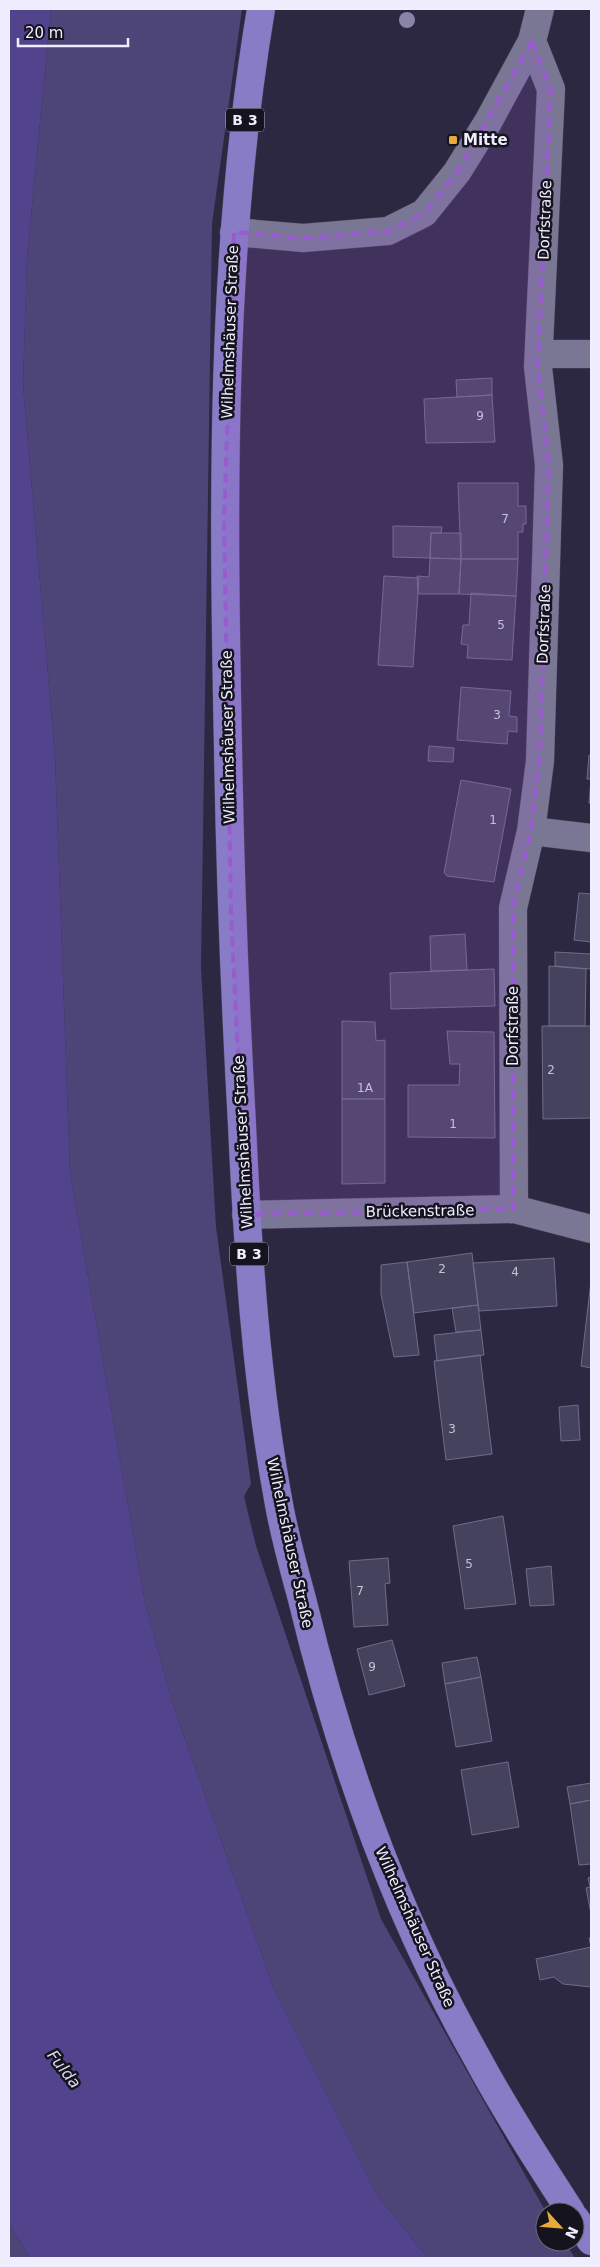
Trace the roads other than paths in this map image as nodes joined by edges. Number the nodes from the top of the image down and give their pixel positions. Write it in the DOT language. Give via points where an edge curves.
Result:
graph roads {
  1 [pos="261,9"];
  2 [pos="540,9"];
  3 [pos="532,41"];
  4 [pos="234,232"];
  5 [pos="539,354"];
  6 [pos="591,354"];
  7 [pos="531,831"];
  8 [pos="591,838"];
  9 [pos="514,1209"];
  10 [pos="246,1215"];
  11 [pos="591,1229"];
  12 [pos="564,2202"];
  1 -- 4 [label="main road, Wilhelmshäuser Straße / B 3" via="248,87"];
  2 -- 3 [label="street"];
  3 -- 4 [label="street" via="488,122 424,213 388,231 303,238"];
  3 -- 5 [label="street, Dorfstraße" via="551,89"];
  4 -- 10 [label="main road, Wilhelmshäuser Straße / B 3" via="224,521 231,916"];
  5 -- 6 [label="street"];
  5 -- 7 [label="street, Dorfstraße" via="549,466 540,761"];
  7 -- 8 [label="street"];
  7 -- 9 [label="street, Dorfstraße" via="513,908"];
  9 -- 10 [label="street, Brückenstraße"];
  9 -- 11 [label="street, Brückenstraße"];
  10 -- 12 [label="main road, Wilhelmshäuser Straße / B 3" via="263,1405 281,1515 318,1667 355,1784 415,1933 447,2002 520,2134"];
}
